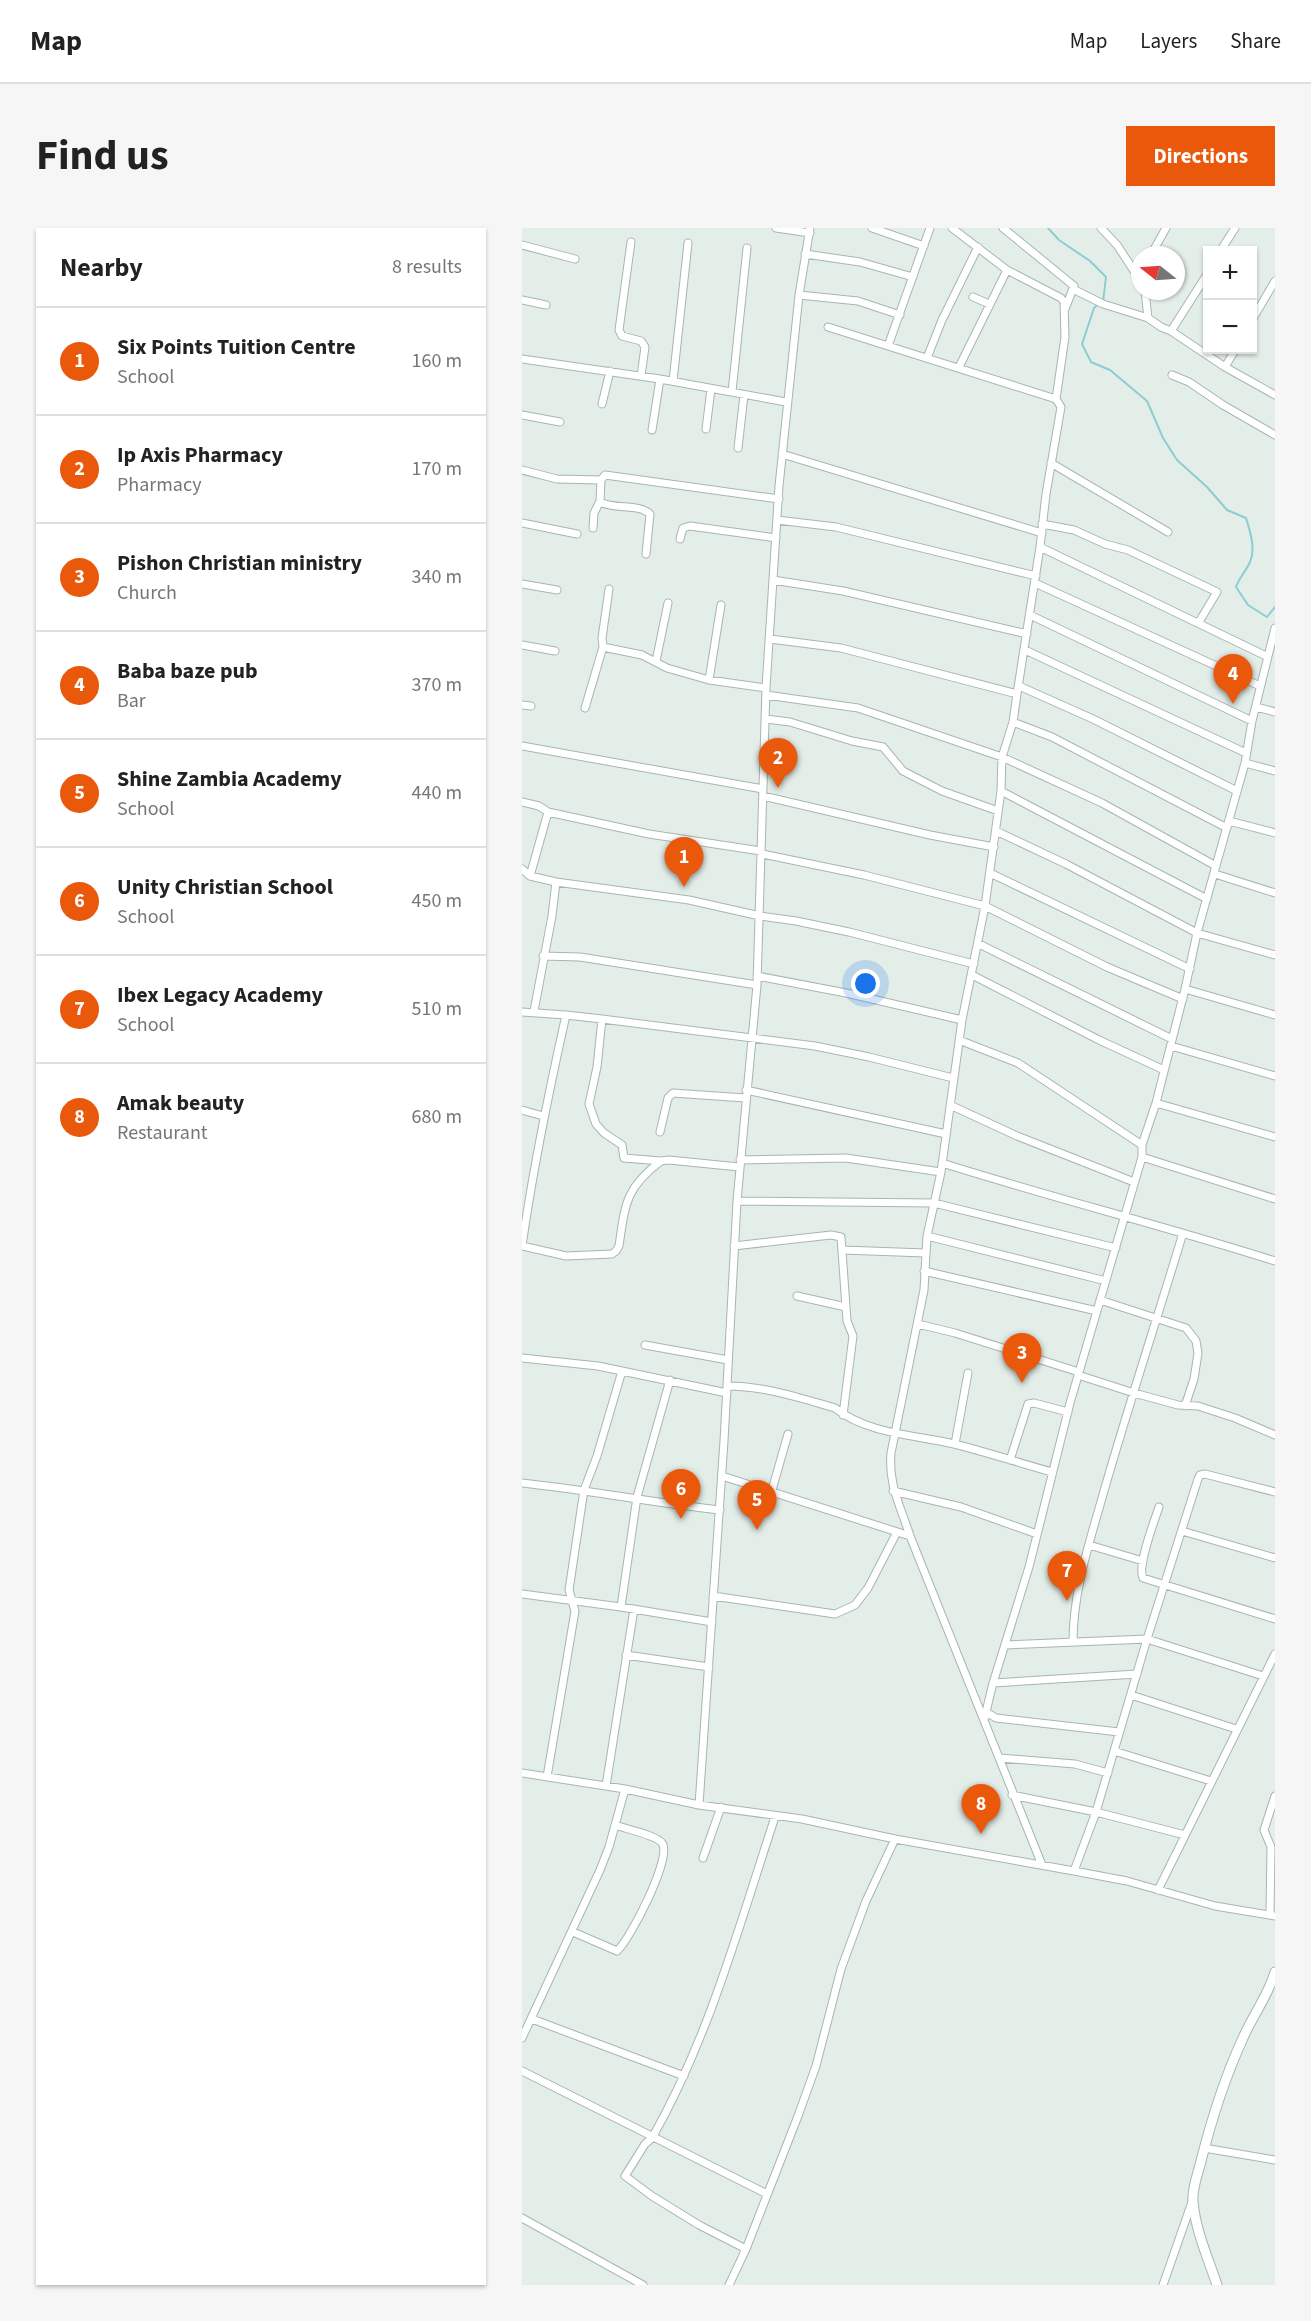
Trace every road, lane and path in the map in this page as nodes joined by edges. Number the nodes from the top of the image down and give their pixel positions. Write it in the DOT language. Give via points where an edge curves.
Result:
graph roads {
  1 [pos="776,228"];
  2 [pos="872,228"];
  3 [pos="930,228"];
  4 [pos="952,228"];
  5 [pos="1003,228"];
  6 [pos="1101,228"];
  7 [pos="1166,228"];
  8 [pos="1235,228"];
  9 [pos="810,231"];
  10 [pos="631,242"];
  11 [pos="688,243"];
  12 [pos="522,245"];
  13 [pos="924,246"];
  14 [pos="1156,246"];
  15 [pos="1224,246"];
  16 [pos="747,248"];
  17 [pos="978,248"];
  18 [pos="805,254"];
  19 [pos="575,260"];
  20 [pos="1131,264"];
  21 [pos="1007,270"];
  22 [pos="913,277"];
  23 [pos="1203,281"];
  24 [pos="1275,281"];
  25 [pos="1074,290"];
  26 [pos="799,295"];
  27 [pos="973,297"];
  28 [pos="522,300"];
  29 [pos="1146,300"];
  30 [pos="989,304"];
  31 [pos="546,305"];
  32 [pos="1065,309"];
  33 [pos="1257,312"];
  34 [pos="900,315"];
  35 [pos="1148,318"];
  36 [pos="828,327"];
  37 [pos="1171,331"];
  38 [pos="888,346"];
  39 [pos="1233,354"];
  40 [pos="927,358"];
  41 [pos="522,359"];
  42 [pos="959,367"];
  43 [pos="1225,367"];
  44 [pos="610,372"];
  45 [pos="1172,375"];
  46 [pos="641,376"];
  47 [pos="660,379"];
  48 [pos="673,381"];
  49 [pos="711,388"];
  50 [pos="732,392"];
  51 [pos="744,395"];
  52 [pos="1275,395"];
  53 [pos="1056,399"];
  54 [pos="786,402"];
  55 [pos="602,404"];
  56 [pos="522,415"];
  57 [pos="560,422"];
  58 [pos="706,429"];
  59 [pos="652,430"];
  60 [pos="1275,435"];
  61 [pos="738,448"];
  62 [pos="782,454"];
  63 [pos="1051,463"];
  64 [pos="522,470"];
  65 [pos="601,480"];
  66 [pos="778,499"];
  67 [pos="600,501"];
  68 [pos="777,520"];
  69 [pos="522,523"];
  70 [pos="1042,524"];
  71 [pos="593,528"];
  72 [pos="1168,532"];
  73 [pos="1042,533"];
  74 [pos="577,534"];
  75 [pos="776,538"];
  76 [pos="680,539"];
  77 [pos="1040,547"];
  78 [pos="646,554"];
  79 [pos="1035,579"];
  80 [pos="773,580"];
  81 [pos="522,584"];
  82 [pos="609,589"];
  83 [pos="557,590"];
  84 [pos="668,603"];
  85 [pos="721,605"];
  86 [pos="1030,615"];
  87 [pos="1199,622"];
  88 [pos="1275,628"];
  89 [pos="1027,634"];
  90 [pos="770,639"];
  91 [pos="522,645"];
  92 [pos="603,647"];
  93 [pos="1025,650"];
  94 [pos="555,651"];
  95 [pos="1266,656"];
  96 [pos="656,661"];
  97 [pos="709,680"];
  98 [pos="1260,686"];
  99 [pos="1018,690"];
  100 [pos="766,692"];
  101 [pos="522,705"];
  102 [pos="531,706"];
  103 [pos="1256,707"];
  104 [pos="585,708"];
  105 [pos="1275,712"];
  106 [pos="766,718"];
  107 [pos="1252,721"];
  108 [pos="1012,722"];
  109 [pos="522,746"];
  110 [pos="1246,753"];
  111 [pos="1002,757"];
  112 [pos="1245,763"];
  113 [pos="1275,771"];
  114 [pos="1001,791"];
  115 [pos="1237,791"];
  116 [pos="763,792"];
  117 [pos="522,802"];
  118 [pos="998,810"];
  119 [pos="548,812"];
  120 [pos="1228,824"];
  121 [pos="996,831"];
  122 [pos="1275,833"];
  123 [pos="994,847"];
  124 [pos="761,852"];
  125 [pos="1216,866"];
  126 [pos="522,869"];
  127 [pos="990,873"];
  128 [pos="1215,874"];
  129 [pos="530,876"];
  130 [pos="556,882"];
  131 [pos="1275,892"];
  132 [pos="1207,899"];
  133 [pos="985,906"];
  134 [pos="760,916"];
  135 [pos="1197,933"];
  136 [pos="979,944"];
  137 [pos="1275,955"];
  138 [pos="543,956"];
  139 [pos="974,964"];
  140 [pos="1190,969"];
  141 [pos="972,975"];
  142 [pos="756,976"];
  143 [pos="757,985"];
  144 [pos="1185,989"];
  145 [pos="1183,999"];
  146 [pos="534,1011"];
  147 [pos="523,1014"];
  148 [pos="566,1015"];
  149 [pos="1275,1015"];
  150 [pos="602,1019"];
  151 [pos="962,1020"];
  152 [pos="751,1039"];
  153 [pos="959,1040"];
  154 [pos="1172,1043"];
  155 [pos="1164,1070"];
  156 [pos="1275,1076"];
  157 [pos="953,1078"];
  158 [pos="746,1094"];
  159 [pos="1156,1103"];
  160 [pos="950,1105"];
  161 [pos="522,1110"];
  162 [pos="543,1116"];
  163 [pos="660,1132"];
  164 [pos="946,1134"];
  165 [pos="1275,1137"];
  166 [pos="1143,1144"];
  167 [pos="1142,1157"];
  168 [pos="661,1161"];
  169 [pos="739,1163"];
  170 [pos="942,1163"];
  171 [pos="941,1172"];
  172 [pos="1134,1182"];
  173 [pos="1275,1199"];
  174 [pos="737,1201"];
  175 [pos="934,1203"];
  176 [pos="1126,1217"];
  177 [pos="1183,1233"];
  178 [pos="927,1236"];
  179 [pos="522,1246"];
  180 [pos="734,1246"];
  181 [pos="1116,1248"];
  182 [pos="842,1250"];
  183 [pos="926,1253"];
  184 [pos="1275,1262"];
  185 [pos="924,1271"];
  186 [pos="1106,1281"];
  187 [pos="797,1296"];
  188 [pos="1100,1300"];
  189 [pos="846,1307"];
  190 [pos="1097,1311"];
  191 [pos="1157,1320"];
  192 [pos="918,1324"];
  193 [pos="645,1345"];
  194 [pos="522,1358"];
  195 [pos="728,1360"];
  196 [pos="622,1371"];
  197 [pos="968,1373"];
  198 [pos="1079,1373"];
  199 [pos="670,1380"];
  200 [pos="727,1390"];
  201 [pos="1134,1393"];
  202 [pos="1185,1406"];
  203 [pos="1068,1412"];
  204 [pos="843,1415"];
  205 [pos="896,1432"];
  206 [pos="788,1434"];
  207 [pos="1275,1436"];
  208 [pos="955,1444"];
  209 [pos="1011,1460"];
  210 [pos="1052,1472"];
  211 [pos="722,1476"];
  212 [pos="522,1483"];
  213 [pos="584,1490"];
  214 [pos="772,1490"];
  215 [pos="893,1491"];
  216 [pos="1275,1492"];
  217 [pos="637,1497"];
  218 [pos="1159,1507"];
  219 [pos="720,1510"];
  220 [pos="1182,1531"];
  221 [pos="897,1532"];
  222 [pos="1037,1534"];
  223 [pos="910,1536"];
  224 [pos="1089,1545"];
  225 [pos="1275,1558"];
  226 [pos="1143,1561"];
  227 [pos="1165,1586"];
  228 [pos="522,1594"];
  229 [pos="713,1596"];
  230 [pos="572,1600"];
  231 [pos="621,1606"];
  232 [pos="634,1609"];
  233 [pos="1275,1618"];
  234 [pos="712,1622"];
  235 [pos="1147,1639"];
  236 [pos="1073,1642"];
  237 [pos="1005,1645"];
  238 [pos="1275,1654"];
  239 [pos="626,1655"];
  240 [pos="709,1667"];
  241 [pos="1137,1674"];
  242 [pos="1263,1676"];
  243 [pos="993,1683"];
  244 [pos="1131,1695"];
  245 [pos="985,1716"];
  246 [pos="1236,1729"];
  247 [pos="1119,1732"];
  248 [pos="1114,1751"];
  249 [pos="999,1758"];
  250 [pos="522,1773"];
  251 [pos="1108,1773"];
  252 [pos="547,1777"];
  253 [pos="1211,1781"];
  254 [pos="606,1786"];
  255 [pos="625,1789"];
  256 [pos="1012,1795"];
  257 [pos="1275,1796"];
  258 [pos="699,1805"];
  259 [pos="721,1807"];
  260 [pos="1096,1812"];
  261 [pos="775,1817"];
  262 [pos="615,1826"];
  263 [pos="1185,1835"];
  264 [pos="895,1839"];
  265 [pos="703,1858"];
  266 [pos="1042,1865"];
  267 [pos="1074,1870"];
  268 [pos="1158,1890"];
  269 [pos="1272,1915"];
  270 [pos="573,1932"];
  271 [pos="1275,1972"];
  272 [pos="532,2019"];
  273 [pos="522,2038"];
  274 [pos="522,2071"];
  275 [pos="684,2076"];
  276 [pos="652,2138"];
  277 [pos="1204,2148"];
  278 [pos="1275,2160"];
  279 [pos="767,2194"];
  280 [pos="1193,2199"];
  281 [pos="522,2218"];
  282 [pos="746,2249"];
  283 [pos="642,2285"];
  284 [pos="729,2285"];
  285 [pos="1163,2285"];
  286 [pos="1217,2285"];
  1 -- 9 [label="street"];
  2 -- 13 [label="street"];
  3 -- 13 [label="street"];
  4 -- 17 [label="street"];
  5 -- 25 [label="street" via="1070,282"];
  6 -- 20 [label="street"];
  7 -- 14 [label="street"];
  8 -- 15 [label="street"];
  9 -- 18 [label="street"];
  10 -- 46 [label="street" via="619,330 622,336 642,341 645,347"];
  11 -- 48 [label="street"];
  12 -- 19 [label="street"];
  13 -- 22 [label="street"];
  16 -- 50 [label="street"];
  17 -- 21 [label="street"];
  17 -- 40 [label="street"];
  18 -- 22 [label="street" via="860,262"];
  18 -- 26 [label="street"];
  21 -- 30 [label="street"];
  21 -- 32 [label="street" via="1060,298"];
  22 -- 34 [label="street"];
  23 -- 37 [label="street"];
  24 -- 33 [label="street"];
  25 -- 32 [label="street"];
  25 -- 35 [label="street"];
  26 -- 34 [label="street" via="858,301"];
  26 -- 54 [label="street"];
  27 -- 30 [label="street"];
  28 -- 31 [label="street"];
  29 -- 35 [label="street"];
  30 -- 42 [label="street"];
  32 -- 53 [label="street"];
  34 -- 38 [label="street"];
  35 -- 37 [label="street"];
  36 -- 38 [label="street"];
  37 -- 43 [label="street"];
  38 -- 40 [label="street"];
  39 -- 43 [label="street"];
  40 -- 42 [label="street"];
  41 -- 44 [label="street"];
  42 -- 53 [label="street"];
  43 -- 52 [label="street"];
  44 -- 46 [label="street"];
  44 -- 55 [label="street"];
  45 -- 60 [label="street"];
  46 -- 47 [label="street"];
  47 -- 48 [label="street"];
  47 -- 59 [label="street"];
  48 -- 49 [label="street"];
  49 -- 50 [label="street"];
  49 -- 58 [label="street"];
  50 -- 51 [label="street"];
  51 -- 54 [label="street"];
  51 -- 61 [label="street"];
  53 -- 63 [label="street" via="1061,413"];
  54 -- 62 [label="street"];
  56 -- 57 [label="street"];
  62 -- 66 [label="street"];
  62 -- 73 [label="street"];
  63 -- 70 [label="street"];
  63 -- 72 [label="street"];
  64 -- 65 [label="street" via="558,479"];
  65 -- 66 [label="street" via="612,474"];
  65 -- 67 [label="street"];
  66 -- 68 [label="street"];
  67 -- 71 [label="street"];
  67 -- 78 [label="street" via="648,511 651,518"];
  68 -- 75 [label="street"];
  68 -- 79 [label="street" via="836,527"];
  69 -- 74 [label="street"];
  70 -- 73 [label="street"];
  70 -- 87 [label="street" via="1074,530 1128,550 1217,592"];
  73 -- 77 [label="street"];
  75 -- 76 [label="street" via="690,526 683,528"];
  75 -- 80 [label="street"];
  77 -- 79 [label="street"];
  77 -- 87 [label="street"];
  79 -- 86 [label="street"];
  79 -- 98 [label="street"];
  80 -- 89 [label="street" via="843,591"];
  80 -- 90 [label="street"];
  81 -- 83 [label="street"];
  82 -- 92 [label="street"];
  84 -- 96 [label="street"];
  85 -- 97 [label="street"];
  86 -- 89 [label="street"];
  86 -- 107 [label="street"];
  87 -- 95 [label="street"];
  88 -- 95 [label="street"];
  89 -- 93 [label="street"];
  90 -- 99 [label="street" via="841,648"];
  90 -- 100 [label="street"];
  91 -- 94 [label="street"];
  92 -- 96 [label="street"];
  92 -- 104 [label="street"];
  93 -- 99 [label="street"];
  93 -- 110 [label="street"];
  95 -- 98 [label="street"];
  96 -- 97 [label="street"];
  97 -- 100 [label="street"];
  98 -- 103 [label="street"];
  99 -- 108 [label="street"];
  99 -- 115 [label="street" via="1093,719"];
  100 -- 106 [label="street"];
  100 -- 111 [label="street" via="858,708"];
  101 -- 102 [label="street"];
  103 -- 105 [label="street"];
  103 -- 107 [label="street"];
  106 -- 116 [label="street"];
  106 -- 118 [label="street" via="883,747 903,771 942,791"];
  107 -- 110 [label="street"];
  108 -- 111 [label="street"];
  108 -- 120 [label="street" via="1052,737"];
  109 -- 116 [label="street"];
  110 -- 112 [label="street"];
  111 -- 114 [label="street"];
  111 -- 125 [label="street" via="1102,803"];
  112 -- 113 [label="street"];
  112 -- 115 [label="street"];
  114 -- 118 [label="street"];
  114 -- 132 [label="street"];
  115 -- 120 [label="street"];
  116 -- 123 [label="street"];
  116 -- 124 [label="street"];
  117 -- 119 [label="street"];
  118 -- 121 [label="street"];
  119 -- 124 [label="street"];
  119 -- 129 [label="street"];
  120 -- 122 [label="street"];
  120 -- 125 [label="street"];
  121 -- 123 [label="street"];
  121 -- 135 [label="street"];
  123 -- 127 [label="street"];
  124 -- 133 [label="street"];
  124 -- 134 [label="street"];
  125 -- 128 [label="street"];
  126 -- 129 [label="street"];
  127 -- 133 [label="street"];
  127 -- 140 [label="street"];
  128 -- 131 [label="street"];
  128 -- 132 [label="street"];
  129 -- 130 [label="street"];
  130 -- 134 [label="street" via="689,900"];
  130 -- 138 [label="street"];
  132 -- 135 [label="street"];
  133 -- 136 [label="street"];
  133 -- 145 [label="street" via="1107,967"];
  134 -- 139 [label="street" via="849,932"];
  134 -- 142 [label="street"];
  135 -- 137 [label="street"];
  135 -- 140 [label="street"];
  136 -- 139 [label="street"];
  136 -- 154 [label="street"];
  138 -- 143 [label="street" via="580,957"];
  138 -- 146 [label="street"];
  139 -- 141 [label="street"];
  140 -- 144 [label="street"];
  141 -- 151 [label="street"];
  141 -- 155 [label="street"];
  142 -- 143 [label="street"];
  142 -- 151 [label="street"];
  143 -- 152 [label="street"];
  144 -- 145 [label="street"];
  144 -- 149 [label="street"];
  145 -- 154 [label="street"];
  146 -- 147 [label="street"];
  146 -- 148 [label="street"];
  148 -- 150 [label="street"];
  148 -- 162 [label="street"];
  150 -- 152 [label="street"];
  150 -- 168 [label="street" via="589,1104 596,1124 622,1145 624,1158"];
  151 -- 153 [label="street"];
  152 -- 157 [label="street" via="841,1051"];
  152 -- 158 [label="street"];
  153 -- 157 [label="street"];
  153 -- 166 [label="street" via="1018,1063"];
  154 -- 155 [label="street"];
  154 -- 156 [label="street"];
  155 -- 159 [label="street"];
  157 -- 160 [label="street"];
  158 -- 163 [label="street" via="673,1093 668,1098"];
  158 -- 164 [label="street"];
  158 -- 169 [label="street"];
  159 -- 165 [label="street"];
  159 -- 166 [label="street"];
  160 -- 164 [label="street"];
  160 -- 172 [label="street"];
  161 -- 162 [label="street"];
  162 -- 179 [label="street"];
  164 -- 170 [label="street"];
  166 -- 167 [label="street"];
  167 -- 172 [label="street"];
  167 -- 173 [label="street"];
  168 -- 169 [label="street"];
  168 -- 179 [label="street" via="628,1195 619,1246 612,1254 566,1256"];
  169 -- 171 [label="street" via="846,1158"];
  169 -- 174 [label="street"];
  170 -- 171 [label="street"];
  170 -- 176 [label="street"];
  171 -- 175 [label="street"];
  172 -- 176 [label="street"];
  174 -- 175 [label="street"];
  174 -- 180 [label="street"];
  175 -- 178 [label="street"];
  175 -- 181 [label="street"];
  176 -- 177 [label="street"];
  176 -- 181 [label="street"];
  177 -- 184 [label="street"];
  177 -- 191 [label="street"];
  178 -- 183 [label="street"];
  178 -- 186 [label="street"];
  180 -- 182 [label="street" via="836,1235"];
  180 -- 195 [label="street"];
  181 -- 186 [label="street"];
  182 -- 183 [label="street"];
  182 -- 189 [label="street"];
  183 -- 185 [label="street"];
  185 -- 190 [label="street"];
  185 -- 192 [label="street"];
  186 -- 188 [label="street"];
  187 -- 189 [label="street"];
  188 -- 190 [label="street"];
  188 -- 191 [label="street"];
  189 -- 204 [label="street" via="853,1336"];
  190 -- 198 [label="street"];
  191 -- 201 [label="street"];
  191 -- 202 [label="street" via="1186,1328 1196,1341 1198,1353"];
  192 -- 198 [label="street"];
  192 -- 205 [label="street"];
  193 -- 195 [label="street"];
  194 -- 196 [label="street"];
  195 -- 200 [label="street"];
  196 -- 199 [label="street"];
  196 -- 213 [label="street"];
  197 -- 208 [label="street"];
  198 -- 201 [label="street"];
  198 -- 203 [label="street"];
  199 -- 200 [label="street"];
  199 -- 217 [label="street"];
  200 -- 204 [label="street" via="746,1386 767,1389 835,1408"];
  200 -- 211 [label="street"];
  201 -- 202 [label="street"];
  201 -- 224 [label="street"];
  202 -- 207 [label="street" via="1198,1406 1235,1418"];
  203 -- 209 [label="street" via="1028,1404"];
  203 -- 210 [label="street"];
  204 -- 205 [label="street"];
  205 -- 208 [label="street"];
  205 -- 215 [label="street" via="890,1465"];
  206 -- 214 [label="street"];
  208 -- 209 [label="street"];
  209 -- 210 [label="street"];
  210 -- 222 [label="street"];
  211 -- 214 [label="street"];
  211 -- 219 [label="street"];
  212 -- 213 [label="street"];
  213 -- 217 [label="street"];
  213 -- 230 [label="street" via="570,1580"];
  214 -- 221 [label="street"];
  215 -- 222 [label="street" via="961,1507"];
  215 -- 223 [label="street"];
  216 -- 220 [label="street" via="1200,1475"];
  217 -- 219 [label="street"];
  217 -- 231 [label="street"];
  218 -- 226 [label="street"];
  219 -- 229 [label="street"];
  220 -- 225 [label="street"];
  220 -- 227 [label="street"];
  221 -- 223 [label="street"];
  221 -- 229 [label="street" via="868,1588 855,1605 835,1614"];
  222 -- 237 [label="street"];
  223 -- 245 [label="street"];
  224 -- 226 [label="street"];
  224 -- 236 [label="street" via="1075,1602"];
  226 -- 227 [label="street" via="1143,1578"];
  227 -- 233 [label="street"];
  227 -- 235 [label="street"];
  228 -- 230 [label="street"];
  229 -- 234 [label="street"];
  230 -- 231 [label="street"];
  230 -- 252 [label="street" via="574,1611"];
  231 -- 232 [label="street"];
  232 -- 234 [label="street"];
  232 -- 239 [label="street"];
  234 -- 240 [label="street"];
  235 -- 236 [label="street"];
  235 -- 241 [label="street"];
  235 -- 242 [label="street"];
  236 -- 237 [label="street"];
  237 -- 243 [label="street"];
  238 -- 242 [label="street"];
  239 -- 240 [label="street"];
  239 -- 254 [label="street"];
  240 -- 258 [label="street"];
  241 -- 243 [label="street"];
  241 -- 244 [label="street"];
  242 -- 246 [label="street"];
  243 -- 245 [label="street"];
  244 -- 246 [label="street"];
  244 -- 247 [label="street"];
  245 -- 247 [label="street"];
  245 -- 249 [label="street"];
  246 -- 253 [label="street"];
  247 -- 248 [label="street"];
  248 -- 251 [label="street"];
  248 -- 253 [label="street"];
  249 -- 251 [label="street" via="1075,1764"];
  249 -- 256 [label="street"];
  250 -- 252 [label="street"];
  251 -- 260 [label="street"];
  252 -- 254 [label="street"];
  253 -- 263 [label="street"];
  254 -- 255 [label="street"];
  255 -- 258 [label="street"];
  255 -- 262 [label="street"];
  256 -- 260 [label="street"];
  256 -- 266 [label="street"];
  257 -- 269 [label="street" via="1264,1830 1271,1847"];
  258 -- 259 [label="street"];
  259 -- 261 [label="street"];
  259 -- 265 [label="street"];
  260 -- 263 [label="street"];
  260 -- 267 [label="street"];
  261 -- 264 [label="street"];
  261 -- 275 [label="street" via="710,2014"];
  262 -- 270 [label="street"];
  262 -- 270 [label="street" via="664,1844 656,1879 637,1924 617,1951"];
  263 -- 268 [label="street"];
  264 -- 266 [label="street"];
  264 -- 279 [label="street" via="841,1969 816,2066"];
  266 -- 267 [label="street"];
  267 -- 268 [label="street"];
  268 -- 269 [label="street" via="1215,1906"];
  270 -- 272 [label="street"];
  271 -- 277 [label="street" via="1230,2067"];
  272 -- 273 [label="street"];
  272 -- 275 [label="street"];
  274 -- 276 [label="street"];
  275 -- 276 [label="street"];
  276 -- 279 [label="street"];
  276 -- 282 [label="street" via="625,2176 680,2213"];
  277 -- 278 [label="street"];
  277 -- 280 [label="street"];
  279 -- 282 [label="street"];
  280 -- 285 [label="street"];
  280 -- 286 [label="street"];
  281 -- 283 [label="street"];
  282 -- 284 [label="street"];
}
